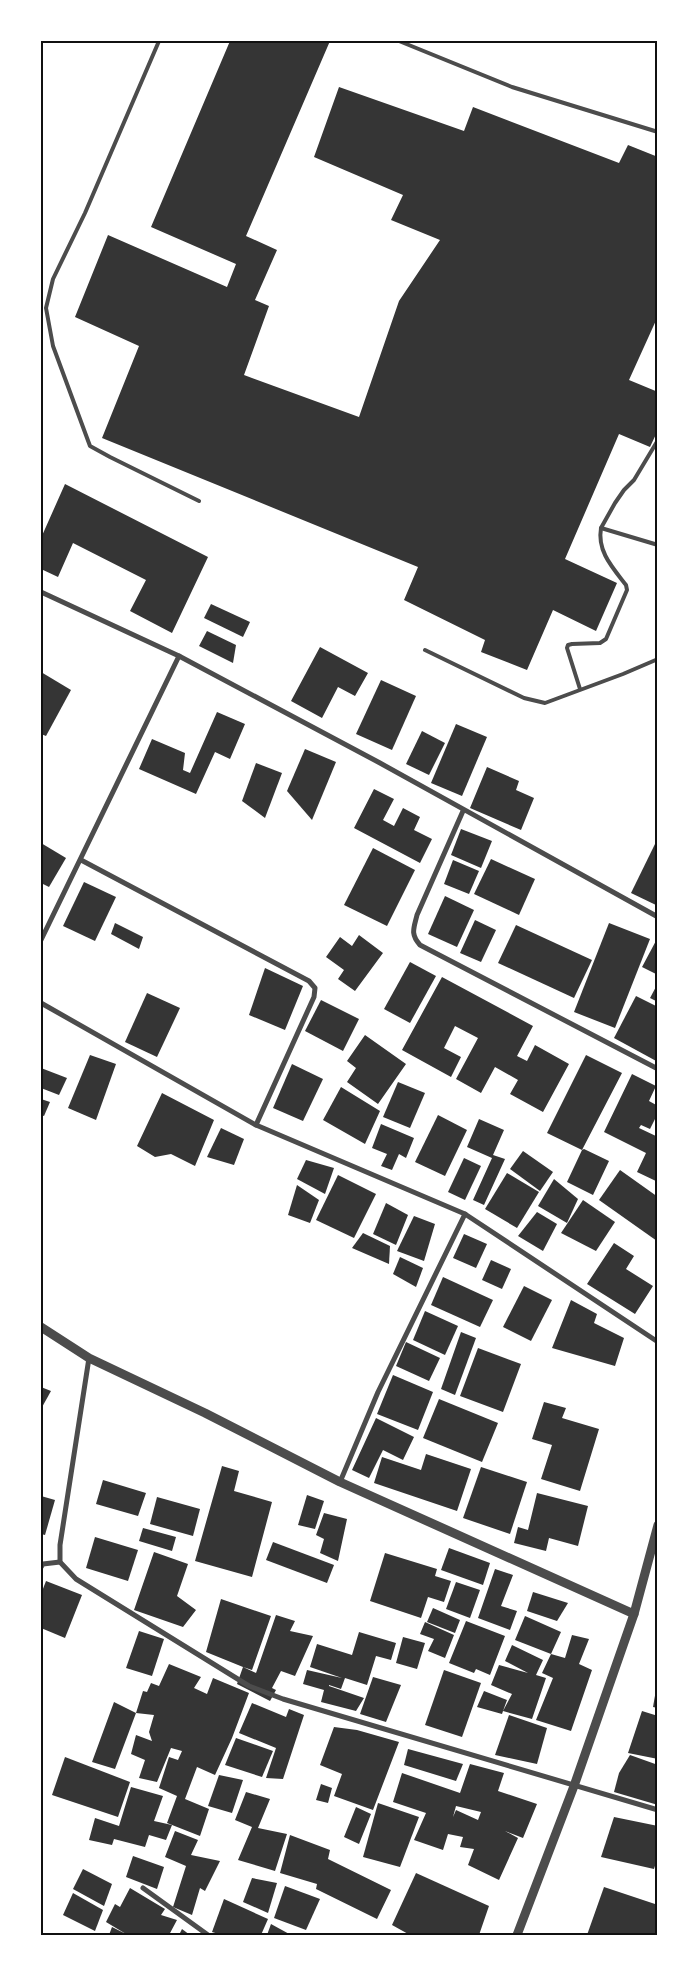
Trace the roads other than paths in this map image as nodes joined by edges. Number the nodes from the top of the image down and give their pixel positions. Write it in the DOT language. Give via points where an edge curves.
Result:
graph roads {
  1 [pos="159,41"];
  2 [pos="399,41"];
  3 [pos="658,132"];
  4 [pos="658,440"];
  5 [pos="199,501"];
  6 [pos="601,528"];
  7 [pos="658,545"];
  8 [pos="41,592"];
  9 [pos="425,650"];
  10 [pos="179,656"];
  11 [pos="658,658"];
  12 [pos="580,689"];
  13 [pos="463,811"];
  14 [pos="81,860"];
  15 [pos="658,917"];
  16 [pos="41,940"];
  17 [pos="41,1004"];
  18 [pos="658,1069"];
  19 [pos="256,1126"];
  20 [pos="466,1214"];
  21 [pos="41,1327"];
  22 [pos="658,1342"];
  23 [pos="89,1358"];
  24 [pos="340,1482"];
  25 [pos="658,1525"];
  26 [pos="60,1562"];
  27 [pos="41,1566"];
  28 [pos="634,1614"];
  29 [pos="574,1786"];
  30 [pos="658,1810"];
  31 [pos="143,1888"];
  32 [pos="208,1935"];
  33 [pos="518,1935"];
  1 -- 5 [label="lane" via="53,279 46,308 54,346 90,446"];
  2 -- 3 [label="lane" via="512,87"];
  4 -- 6 [label="lane"];
  6 -- 7 [label="lane"];
  6 -- 12 [label="lane" via="599,538 603,553 627,590 606,639 600,643 572,644 566,648"];
  8 -- 10 [label="street"];
  9 -- 12 [label="lane" via="536,702 545,703"];
  10 -- 13 [label="street"];
  10 -- 14 [label="street"];
  11 -- 12 [label="lane"];
  13 -- 15 [label="street"];
  13 -- 18 [label="street" via="416,915 414,938 420,945"];
  14 -- 16 [label="street"];
  14 -- 19 [label="street" via="309,981 315,988 314,997"];
  17 -- 19 [label="street"];
  19 -- 20 [label="street"];
  20 -- 22 [label="street"];
  20 -- 24 [label="street" via="381,1385"];
  21 -- 23 [label="street"];
  23 -- 24 [label="street"];
  23 -- 26 [label="street"];
  24 -- 28 [label="street"];
  25 -- 28 [label="street"];
  26 -- 27 [label="street"];
  26 -- 29 [label="street" via="76,1580 249,1686"];
  28 -- 29 [label="street"];
  29 -- 30 [label="street"];
  29 -- 33 [label="street"];
  31 -- 32 [label="street"];
}
